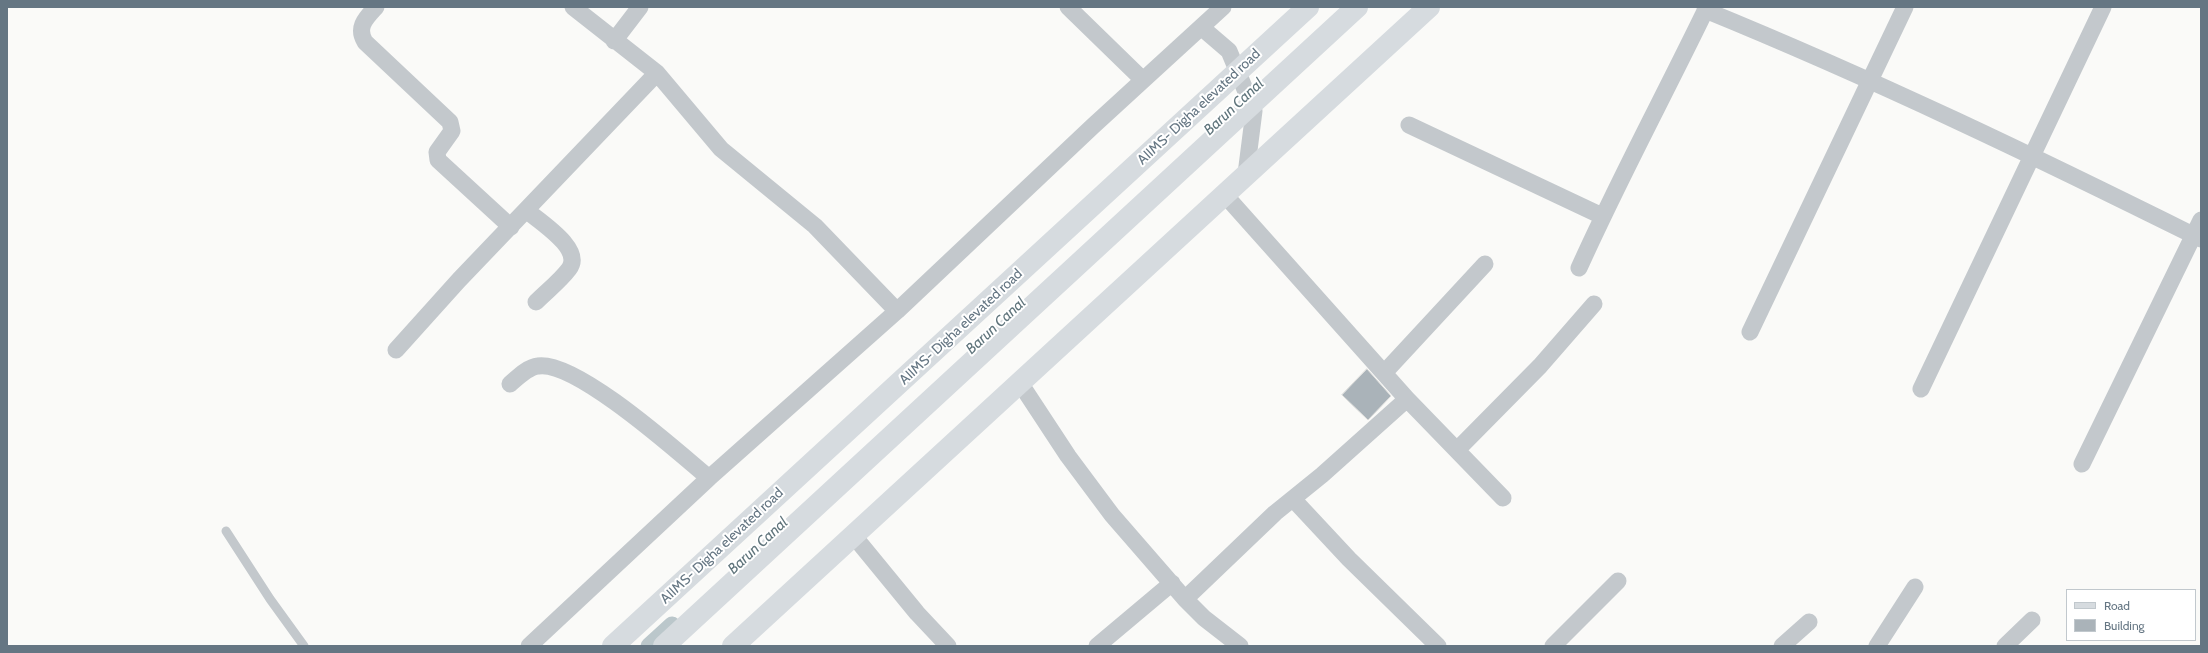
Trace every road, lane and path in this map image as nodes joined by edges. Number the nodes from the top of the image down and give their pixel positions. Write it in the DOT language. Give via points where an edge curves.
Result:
graph roads {
  1 [pos="376,7"];
  2 [pos="573,7"];
  3 [pos="640,7"];
  4 [pos="1068,7"];
  5 [pos="1223,7"];
  6 [pos="1308,7"];
  7 [pos="1358,7"];
  8 [pos="1429,7"];
  9 [pos="1904,7"];
  10 [pos="2103,7"];
  11 [pos="1706,8"];
  12 [pos="1201,27"];
  13 [pos="614,41"];
  14 [pos="656,73"];
  15 [pos="1143,80"];
  16 [pos="1871,80"];
  17 [pos="1409,125"];
  18 [pos="2033,156"];
  19 [pos="1246,174"];
  20 [pos="1224,194"];
  21 [pos="526,210"];
  22 [pos="1602,216"];
  23 [pos="511,227"];
  24 [pos="2199,232"];
  25 [pos="1485,264"];
  26 [pos="1579,268"];
  27 [pos="536,302"];
  28 [pos="1594,304"];
  29 [pos="897,311"];
  30 [pos="1750,332"];
  31 [pos="396,350"];
  32 [pos="1384,373"];
  33 [pos="1020,383"];
  34 [pos="510,384"];
  35 [pos="1921,389"];
  36 [pos="1407,399"];
  37 [pos="1457,450"];
  38 [pos="2082,464"];
  39 [pos="709,478"];
  40 [pos="1293,498"];
  41 [pos="1503,498"];
  42 [pos="226,531"];
  43 [pos="853,535"];
  44 [pos="1618,581"];
  45 [pos="1172,583"];
  46 [pos="1915,587"];
  47 [pos="1185,599"];
  48 [pos="2032,620"];
  49 [pos="1809,622"];
  50 [pos="737,645"];
  51 [pos="304,646"];
  52 [pos="529,646"];
  53 [pos="613,646"];
  54 [pos="664,646"];
  55 [pos="948,646"];
  56 [pos="1097,646"];
  57 [pos="1240,646"];
  58 [pos="1438,646"];
  59 [pos="1553,646"];
  60 [pos="1782,646"];
  61 [pos="1877,646"];
  62 [pos="2005,646"];
  1 -- 23 [label="street" via="361,26 361,35 365,42 450,122 452,131 437,152 438,160"];
  2 -- 13 [label="street"];
  3 -- 13 [label="street"];
  4 -- 15 [label="street"];
  5 -- 12 [label="street"];
  6 -- 53 [label="main road, AIIMS- Digha elevated road"];
  7 -- 54 [label="main road"];
  8 -- 19 [label="main road"];
  9 -- 16 [label="street"];
  10 -- 18 [label="street"];
  11 -- 16 [label="street"];
  11 -- 22 [label="street"];
  12 -- 15 [label="street"];
  12 -- 19 [label="street" via="1229,51 1254,111"];
  13 -- 14 [label="street"];
  14 -- 21 [label="street"];
  14 -- 29 [label="street" via="721,149 815,226"];
  15 -- 29 [label="street"];
  16 -- 18 [label="street"];
  16 -- 30 [label="street"];
  17 -- 22 [label="street"];
  18 -- 24 [label="street"];
  18 -- 35 [label="street"];
  19 -- 20 [label="main road"];
  20 -- 32 [label="street"];
  20 -- 33 [label="main road"];
  21 -- 23 [label="street"];
  21 -- 27 [label="street" via="566,245 573,258 570,269"];
  22 -- 26 [label="street"];
  23 -- 31 [label="street"];
  24 -- 38 [label="street"];
  25 -- 32 [label="street"];
  28 -- 37 [label="street" via="1531,376"];
  29 -- 39 [label="street"];
  32 -- 36 [label="street"];
  33 -- 43 [label="main road"];
  33 -- 45 [label="street" via="1068,456 1112,515"];
  34 -- 39 [label="street" via="537,366 555,367 567,372 620,406"];
  36 -- 37 [label="street"];
  36 -- 40 [label="street"];
  37 -- 41 [label="street"];
  39 -- 52 [label="street"];
  40 -- 47 [label="street"];
  40 -- 58 [label="street" via="1349,559"];
  42 -- 51 [label="lane"];
  43 -- 50 [label="main road"];
  43 -- 55 [label="street" via="917,614"];
  44 -- 59 [label="street"];
  45 -- 47 [label="street"];
  45 -- 56 [label="street"];
  46 -- 61 [label="street"];
  47 -- 57 [label="street" via="1204,618"];
  48 -- 62 [label="street"];
  49 -- 60 [label="street"];
}
